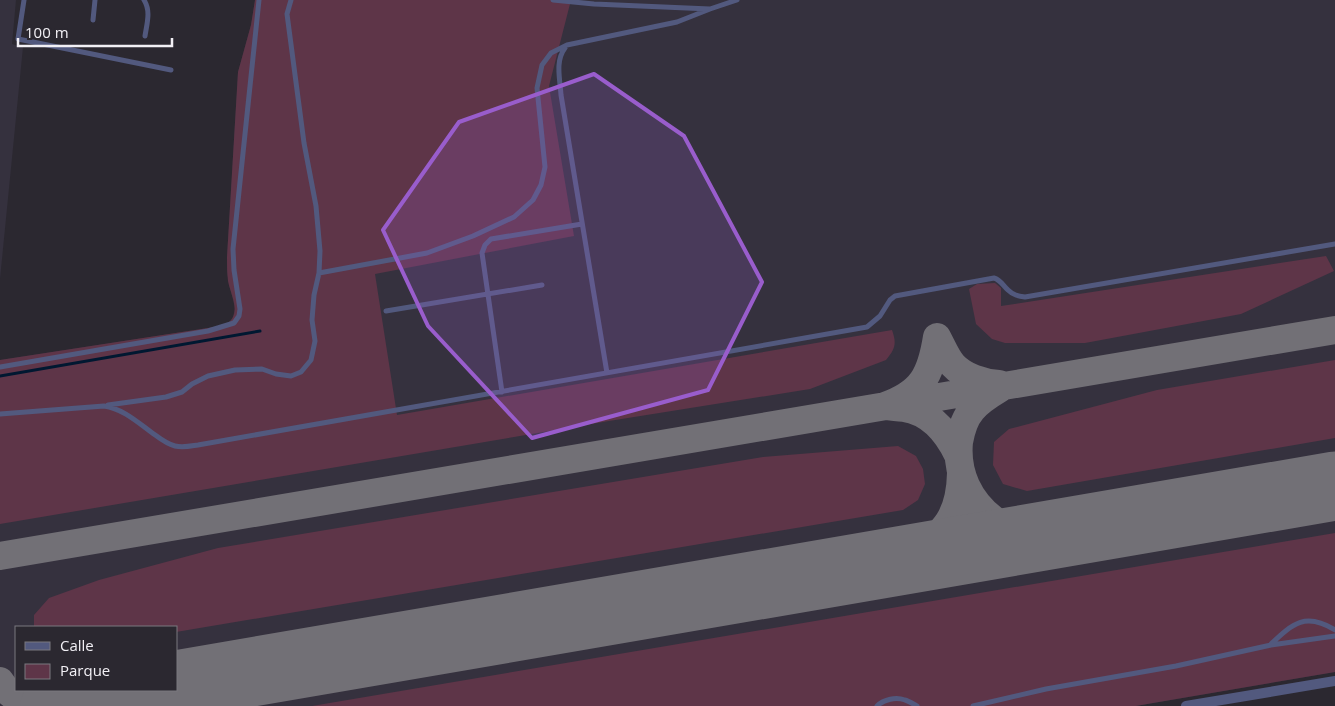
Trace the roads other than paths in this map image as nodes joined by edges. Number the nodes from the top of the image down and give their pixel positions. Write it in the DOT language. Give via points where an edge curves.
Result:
graph roads {
  1 [pos="24,0"];
  2 [pos="95,0"];
  3 [pos="144,0"];
  4 [pos="260,0"];
  5 [pos="291,0"];
  6 [pos="553,0"];
  7 [pos="737,0"];
  8 [pos="710,9"];
  9 [pos="93,20"];
  10 [pos="145,36"];
  11 [pos="567,45"];
  12 [pos="171,70"];
  13 [pos="582,224"];
  14 [pos="1335,244"];
  15 [pos="319,273"];
  16 [pos="542,285"];
  17 [pos="488,294"];
  18 [pos="386,311"];
  19 [pos="0,367"];
  20 [pos="607,373"];
  21 [pos="502,392"];
  22 [pos="104,406"];
  23 [pos="0,414"];
  24 [pos="1335,630"];
  25 [pos="1335,636"];
  26 [pos="1271,645"];
  27 [pos="1335,681"];
  28 [pos="1229,702"];
  29 [pos="877,706"];
  30 [pos="917,706"];
  31 [pos="974,706"];
  32 [pos="1186,706"];
  1 -- 12 [label="lane" via="18,39"];
  2 -- 9 [label="lane"];
  3 -- 10 [label="lane" via="148,7"];
  4 -- 19 [label="lane" via="233,249 239,316 234,323 208,331"];
  5 -- 15 [label="lane" via="287,14 316,206"];
  6 -- 8 [label="lane"];
  7 -- 8 [label="lane"];
  8 -- 11 [label="lane" via="677,22"];
  11 -- 13 [label="lane" via="558,62"];
  11 -- 15 [label="lane" via="551,53 542,65 537,88 545,167 533,200 514,217 427,253"];
  13 -- 17 [label="lane" via="491,239 482,253"];
  13 -- 20 [label="lane"];
  14 -- 20 [label="lane" via="1025,297 1008,291 994,278 895,296 867,327"];
  15 -- 22 [label="lane" via="312,320 315,341 311,360 301,372 291,376 262,369 235,370 208,376 182,392 166,397"];
  16 -- 17 [label="lane"];
  17 -- 18 [label="lane"];
  17 -- 21 [label="lane"];
  20 -- 21 [label="lane"];
  21 -- 22 [label="lane" via="183,447 162,440 130,416"];
  22 -- 23 [label="lane"];
  24 -- 26 [label="lane" via="1318,621 1307,620 1294,624"];
  25 -- 26 [label="lane"];
  26 -- 31 [label="lane"];
  27 -- 28 [label="street"];
  28 -- 32 [label="street"];
  29 -- 30 [label="lane" via="893,699"];
}
